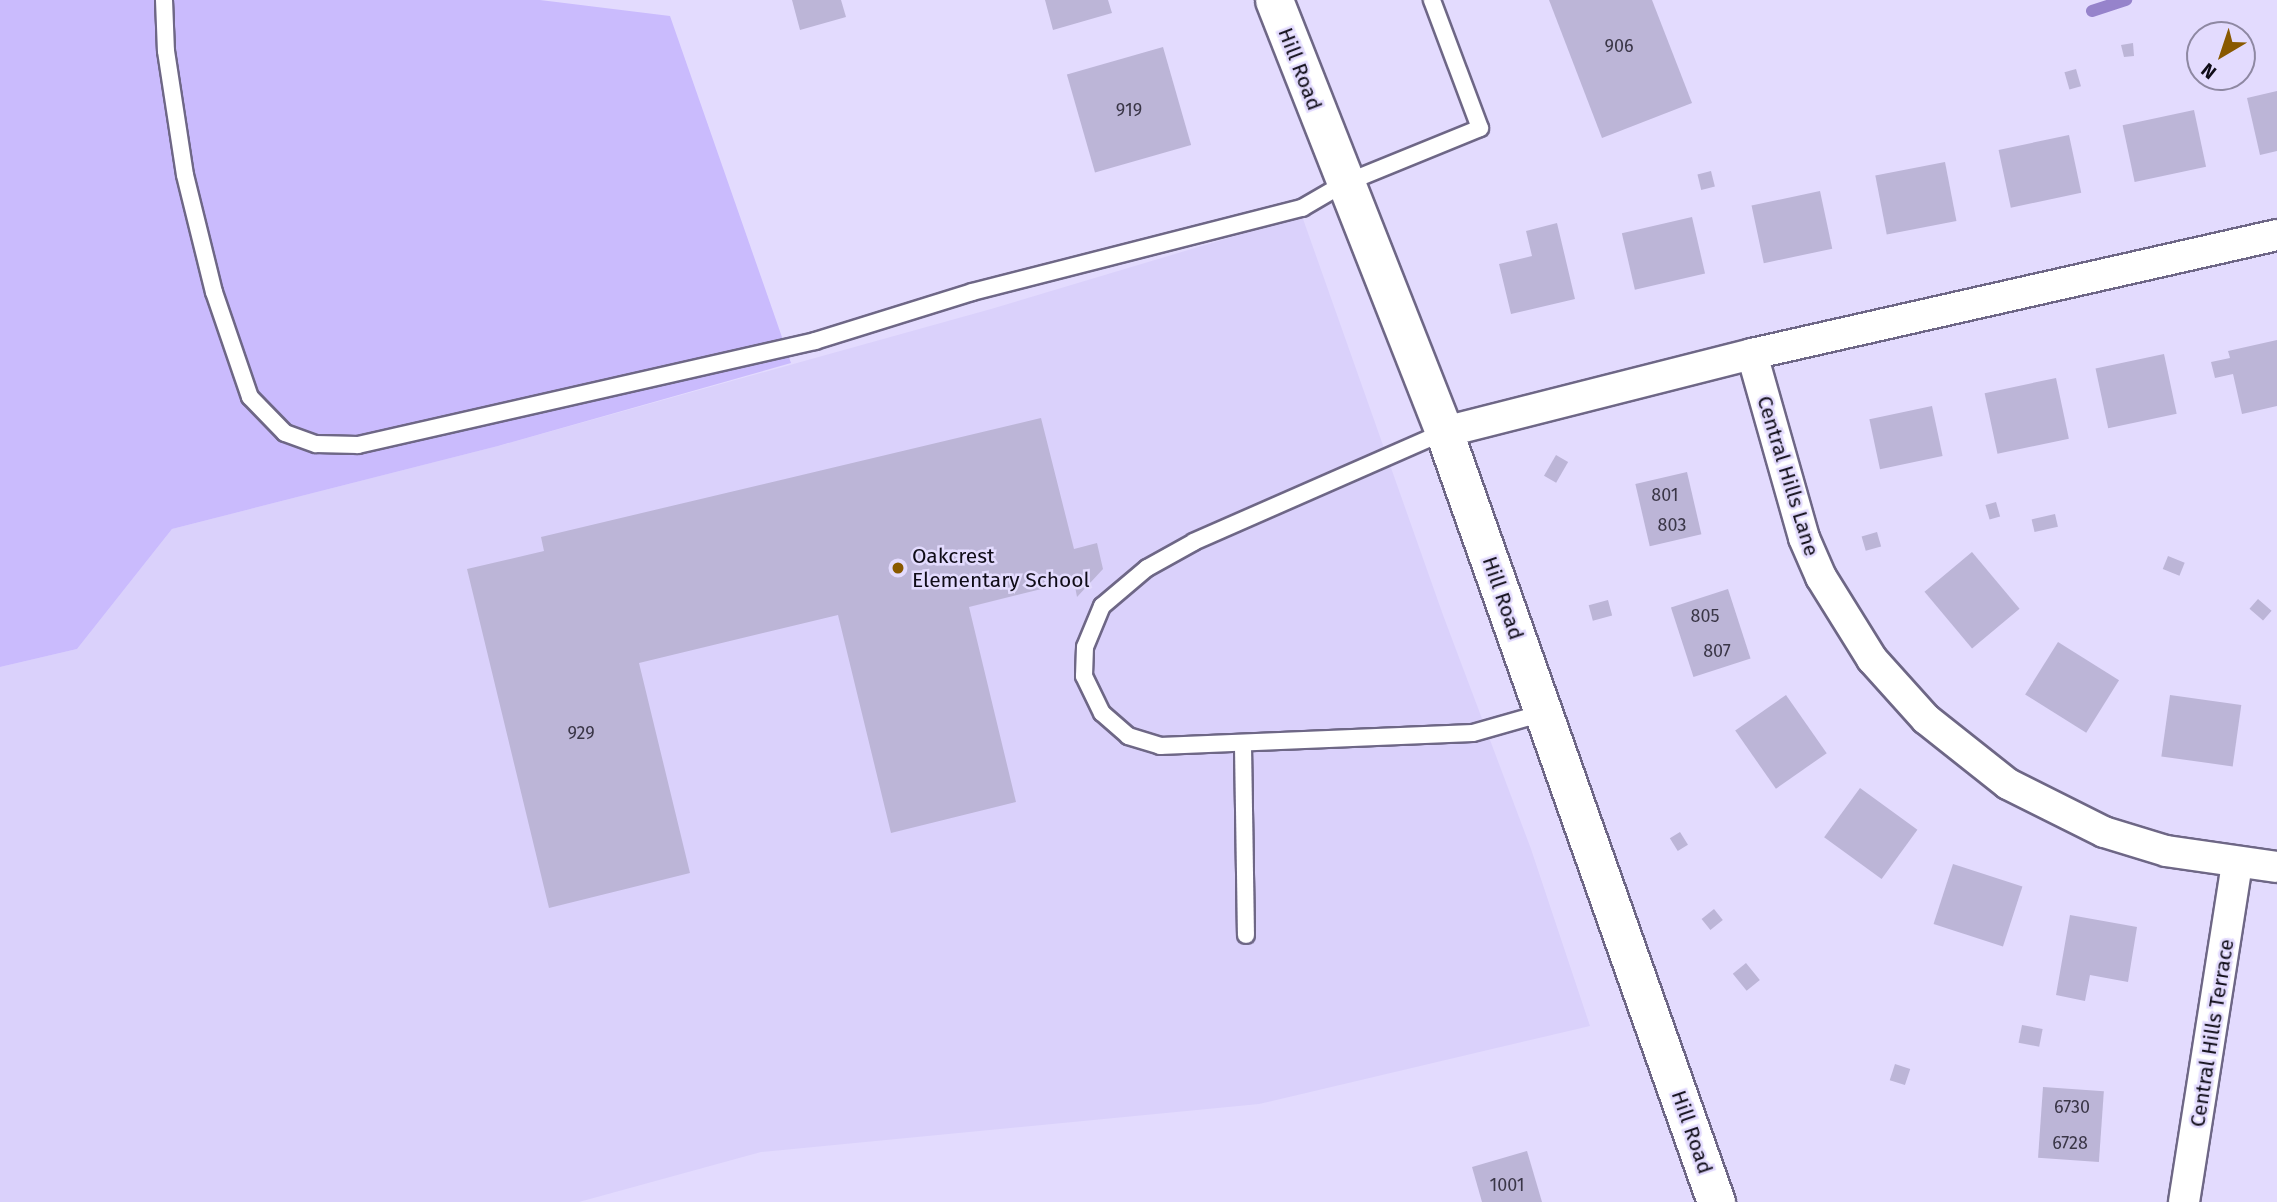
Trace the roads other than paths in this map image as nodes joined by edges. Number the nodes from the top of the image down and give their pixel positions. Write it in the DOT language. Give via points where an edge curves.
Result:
graph roads {
  1 [pos="164,0"];
  2 [pos="1274,0"];
  3 [pos="1432,0"];
  4 [pos="1343,184"];
  5 [pos="2277,235"];
  6 [pos="1752,354"];
  7 [pos="1444,432"];
  8 [pos="1543,713"];
  9 [pos="1242,746"];
  10 [pos="2237,863"];
  11 [pos="2277,867"];
  12 [pos="1246,936"];
  13 [pos="1716,1202"];
  14 [pos="2184,1202"];
  1 -- 4 [label="lane" via="166,51 185,175 233,358 250,397 268,419 285,433 316,444 358,445 815,341 972,292 1302,208"];
  2 -- 4 [label="street, Hill Road"];
  3 -- 4 [label="lane" via="1480,128"];
  4 -- 7 [label="street, Hill Road"];
  5 -- 6 [label="street"];
  6 -- 7 [label="street"];
  6 -- 10 [label="street, Central Hills Lane" via="1804,538 1821,577 1872,659 1926,719 1999,778 2049,808 2104,832 2166,851"];
  7 -- 8 [label="street, Hill Road"];
  7 -- 9 [label="lane" via="1194,542 1147,568 1102,606 1084,647 1084,676 1102,713 1128,736 1160,746"];
  8 -- 9 [label="lane" via="1473,733"];
  8 -- 13 [label="street, Hill Road"];
  9 -- 12 [label="lane"];
  10 -- 11 [label="street, Central Hills Lane"];
  10 -- 14 [label="street, Central Hills Terrace"];
}
